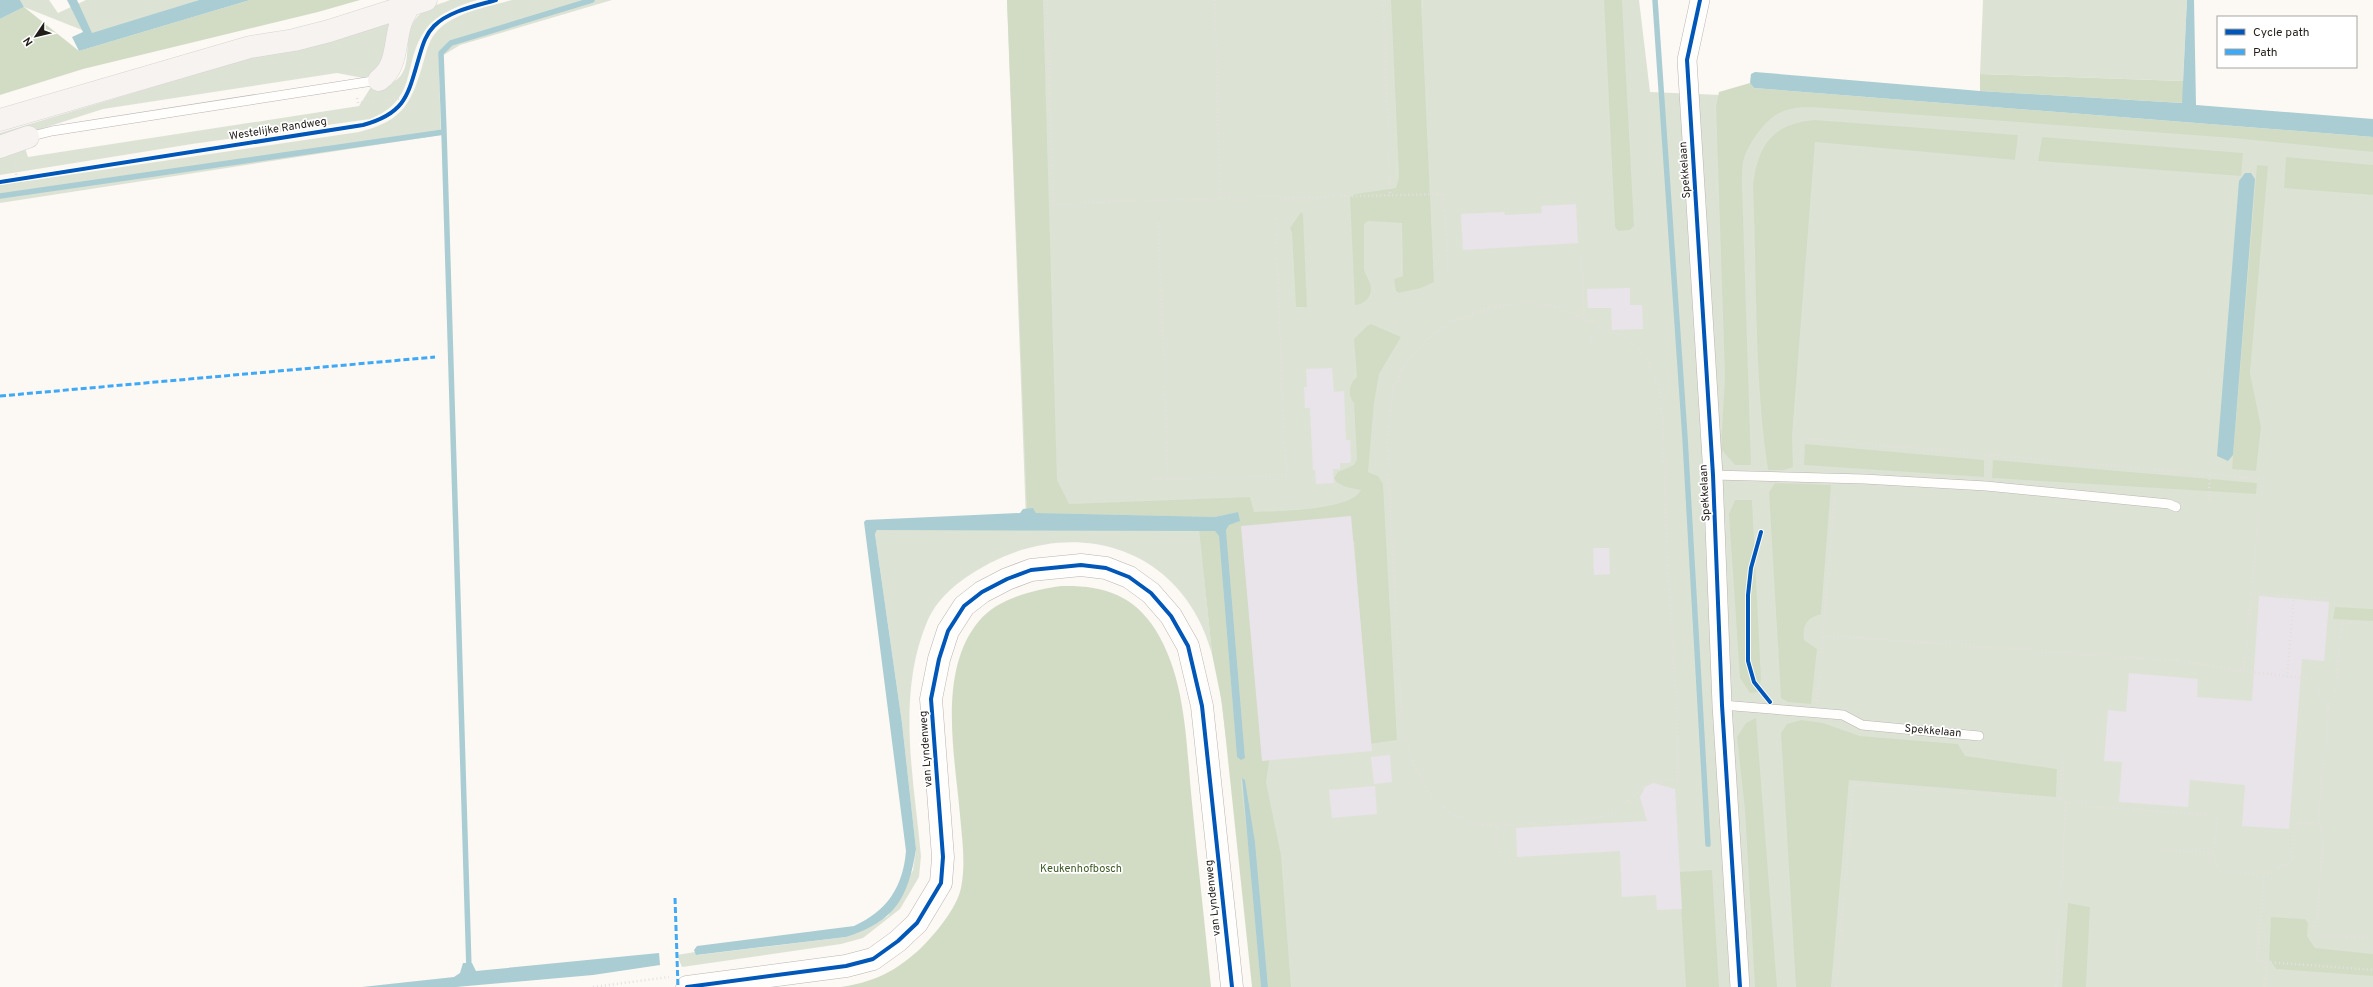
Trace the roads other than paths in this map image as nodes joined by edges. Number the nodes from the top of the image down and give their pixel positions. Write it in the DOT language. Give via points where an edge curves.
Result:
graph roads {
  1 [pos="379,0"];
  2 [pos="1700,0"];
  3 [pos="418,3"];
  4 [pos="250,47"];
  5 [pos="379,80"];
  6 [pos="0,120"];
  7 [pos="28,137"];
  8 [pos="0,147"];
  9 [pos="1713,475"];
  10 [pos="2176,507"];
  11 [pos="1722,705"];
  12 [pos="1979,736"];
  13 [pos="678,982"];
  14 [pos="1232,987"];
  15 [pos="1740,987"];
  1 -- 4 [label="main road" via="287,27"];
  2 -- 9 [label="street, Spekkelaan" via="1687,60"];
  3 -- 4 [label="main road" via="294,40"];
  3 -- 5 [label="main road" via="401,23 392,66 388,74"];
  4 -- 6 [label="main road"];
  5 -- 7 [label="lane" via="52,131"];
  7 -- 8 [label="main road"];
  9 -- 10 [label="lane" via="1986,486 2169,504"];
  9 -- 11 [label="street, Spekkelaan"];
  11 -- 12 [label="lane, Spekkelaan" via="1843,715 1862,725"];
  11 -- 15 [label="street, Spekkelaan"];
  13 -- 14 [label="street, van Lyndenweg" via="846,966 873,959 917,923 941,883 943,857 931,699 948,631 964,606 982,592 1007,579 1031,570 1081,565 1106,568 1129,577 1151,593 1171,616 1188,646 1202,706"];
}
